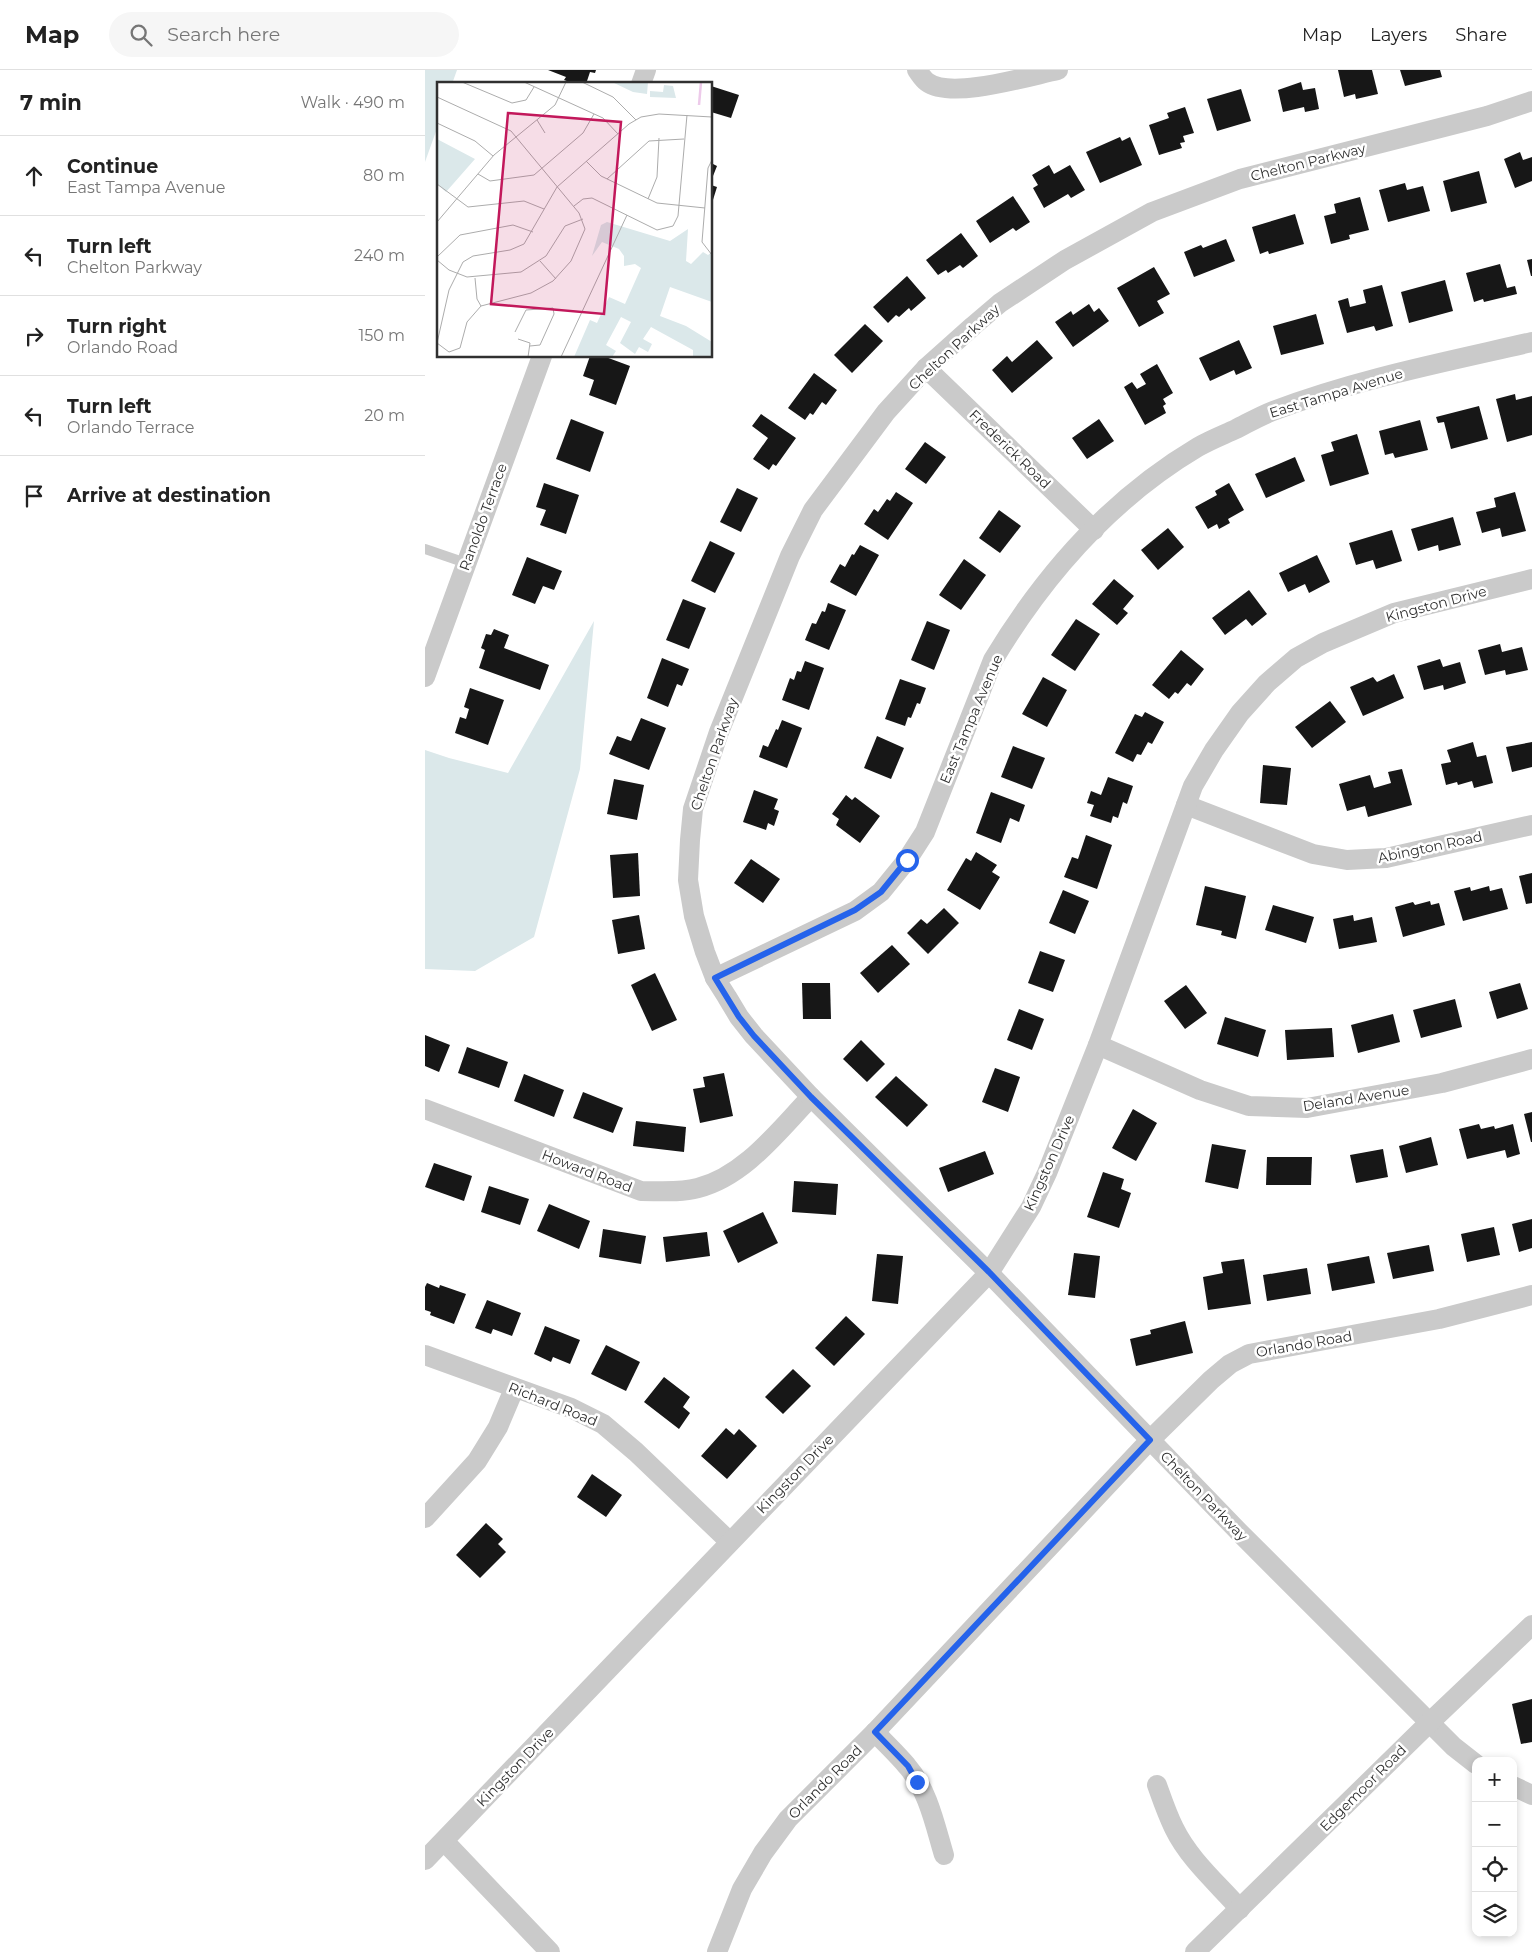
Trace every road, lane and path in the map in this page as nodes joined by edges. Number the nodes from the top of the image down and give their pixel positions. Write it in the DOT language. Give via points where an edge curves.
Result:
graph roads {
  1 [pos="646,70"];
  2 [pos="917,70"];
  3 [pos="1058,70"];
  4 [pos="642,82"];
  5 [pos="1532,101"];
  6 [pos="1532,342"];
  7 [pos="541,358"];
  8 [pos="926,368"];
  9 [pos="1094,530"];
  10 [pos="425,549"];
  11 [pos="467,563"];
  12 [pos="1532,579"];
  13 [pos="425,677"];
  14 [pos="1186,805"];
  15 [pos="1532,825"];
  16 [pos="715,978"];
  17 [pos="1098,1045"];
  18 [pos="1532,1058"];
  19 [pos="811,1097"];
  20 [pos="425,1109"];
  21 [pos="989,1272"];
  22 [pos="1532,1295"];
  23 [pos="425,1355"];
  24 [pos="514,1388"];
  25 [pos="1150,1440"];
  26 [pos="425,1518"];
  27 [pos="730,1542"];
  28 [pos="1532,1625"];
  29 [pos="1429,1723"];
  30 [pos="875,1732"];
  31 [pos="1472,1761"];
  32 [pos="1157,1784"];
  33 [pos="1517,1788"];
  34 [pos="1532,1794"];
  35 [pos="444,1841"];
  36 [pos="944,1855"];
  37 [pos="425,1860"];
  38 [pos="1240,1909"];
  39 [pos="550,1952"];
  40 [pos="717,1952"];
  41 [pos="1195,1952"];
  1 -- 4 [label="street"];
  2 -- 3 [label="street" via="927,83 949,89 988,86"];
  5 -- 8 [label="street, Chelton Parkway" via="1487,116 1240,180 1152,212 1030,282 1000,303"];
  6 -- 9 [label="street, East Tampa Avenue" via="1361,382 1272,411 1199,447 1155,476"];
  7 -- 11 [label="street, Ranoldo Terrace"];
  8 -- 9 [label="street, Frederick Road"];
  8 -- 16 [label="street, Chelton Parkway" via="886,412 813,510 790,556 705,771 693,809 688,880 694,916"];
  9 -- 16 [label="street, East Tampa Avenue" via="1045,584 993,660 925,832 881,892 855,910"];
  10 -- 11 [label="lane"];
  11 -- 13 [label="street, Ranoldo Terrace"];
  12 -- 14 [label="street, Kingston Drive" via="1394,613 1323,642 1296,658 1240,713 1214,750"];
  14 -- 15 [label="street, Abington Road" via="1313,854 1347,860 1386,858"];
  14 -- 17 [label="street, Kingston Drive"];
  16 -- 19 [label="street, Chelton Parkway" via="754,1036"];
  17 -- 18 [label="street, Deland Avenue" via="1192,1087 1249,1106 1307,1108 1442,1083"];
  17 -- 21 [label="street, Kingston Drive" via="1031,1207"];
  19 -- 20 [label="street, Howard Road" via="745,1164 715,1183 679,1192 641,1192"];
  19 -- 21 [label="street, Chelton Parkway"];
  21 -- 25 [label="street, Chelton Parkway"];
  21 -- 27 [label="street, Kingston Drive"];
  22 -- 25 [label="street, Orlando Road" via="1439,1319 1249,1354 1211,1380"];
  23 -- 24 [label="street, Richard Road"];
  24 -- 26 [label="street" via="498,1427 477,1461"];
  24 -- 27 [label="street, Richard Road" via="571,1408 603,1424"];
  25 -- 29 [label="street, Chelton Parkway"];
  25 -- 30 [label="street, Orlando Road"];
  27 -- 35 [label="street, Kingston Drive"];
  28 -- 29 [label="street, Edgemoor Road"];
  29 -- 31 [label="street, Chelton Parkway"];
  29 -- 38 [label="street, Edgemoor Road"];
  30 -- 36 [label="street" via="908,1766 917,1782 927,1800"];
  30 -- 40 [label="street, Orlando Road" via="788,1819 763,1853 742,1889"];
  32 -- 38 [label="street" via="1174,1829 1187,1850"];
  33 -- 34 [label="street"];
  35 -- 37 [label="street, Kingston Drive"];
  35 -- 39 [label="street"];
  38 -- 41 [label="street, Edgemoor Road"];
}
